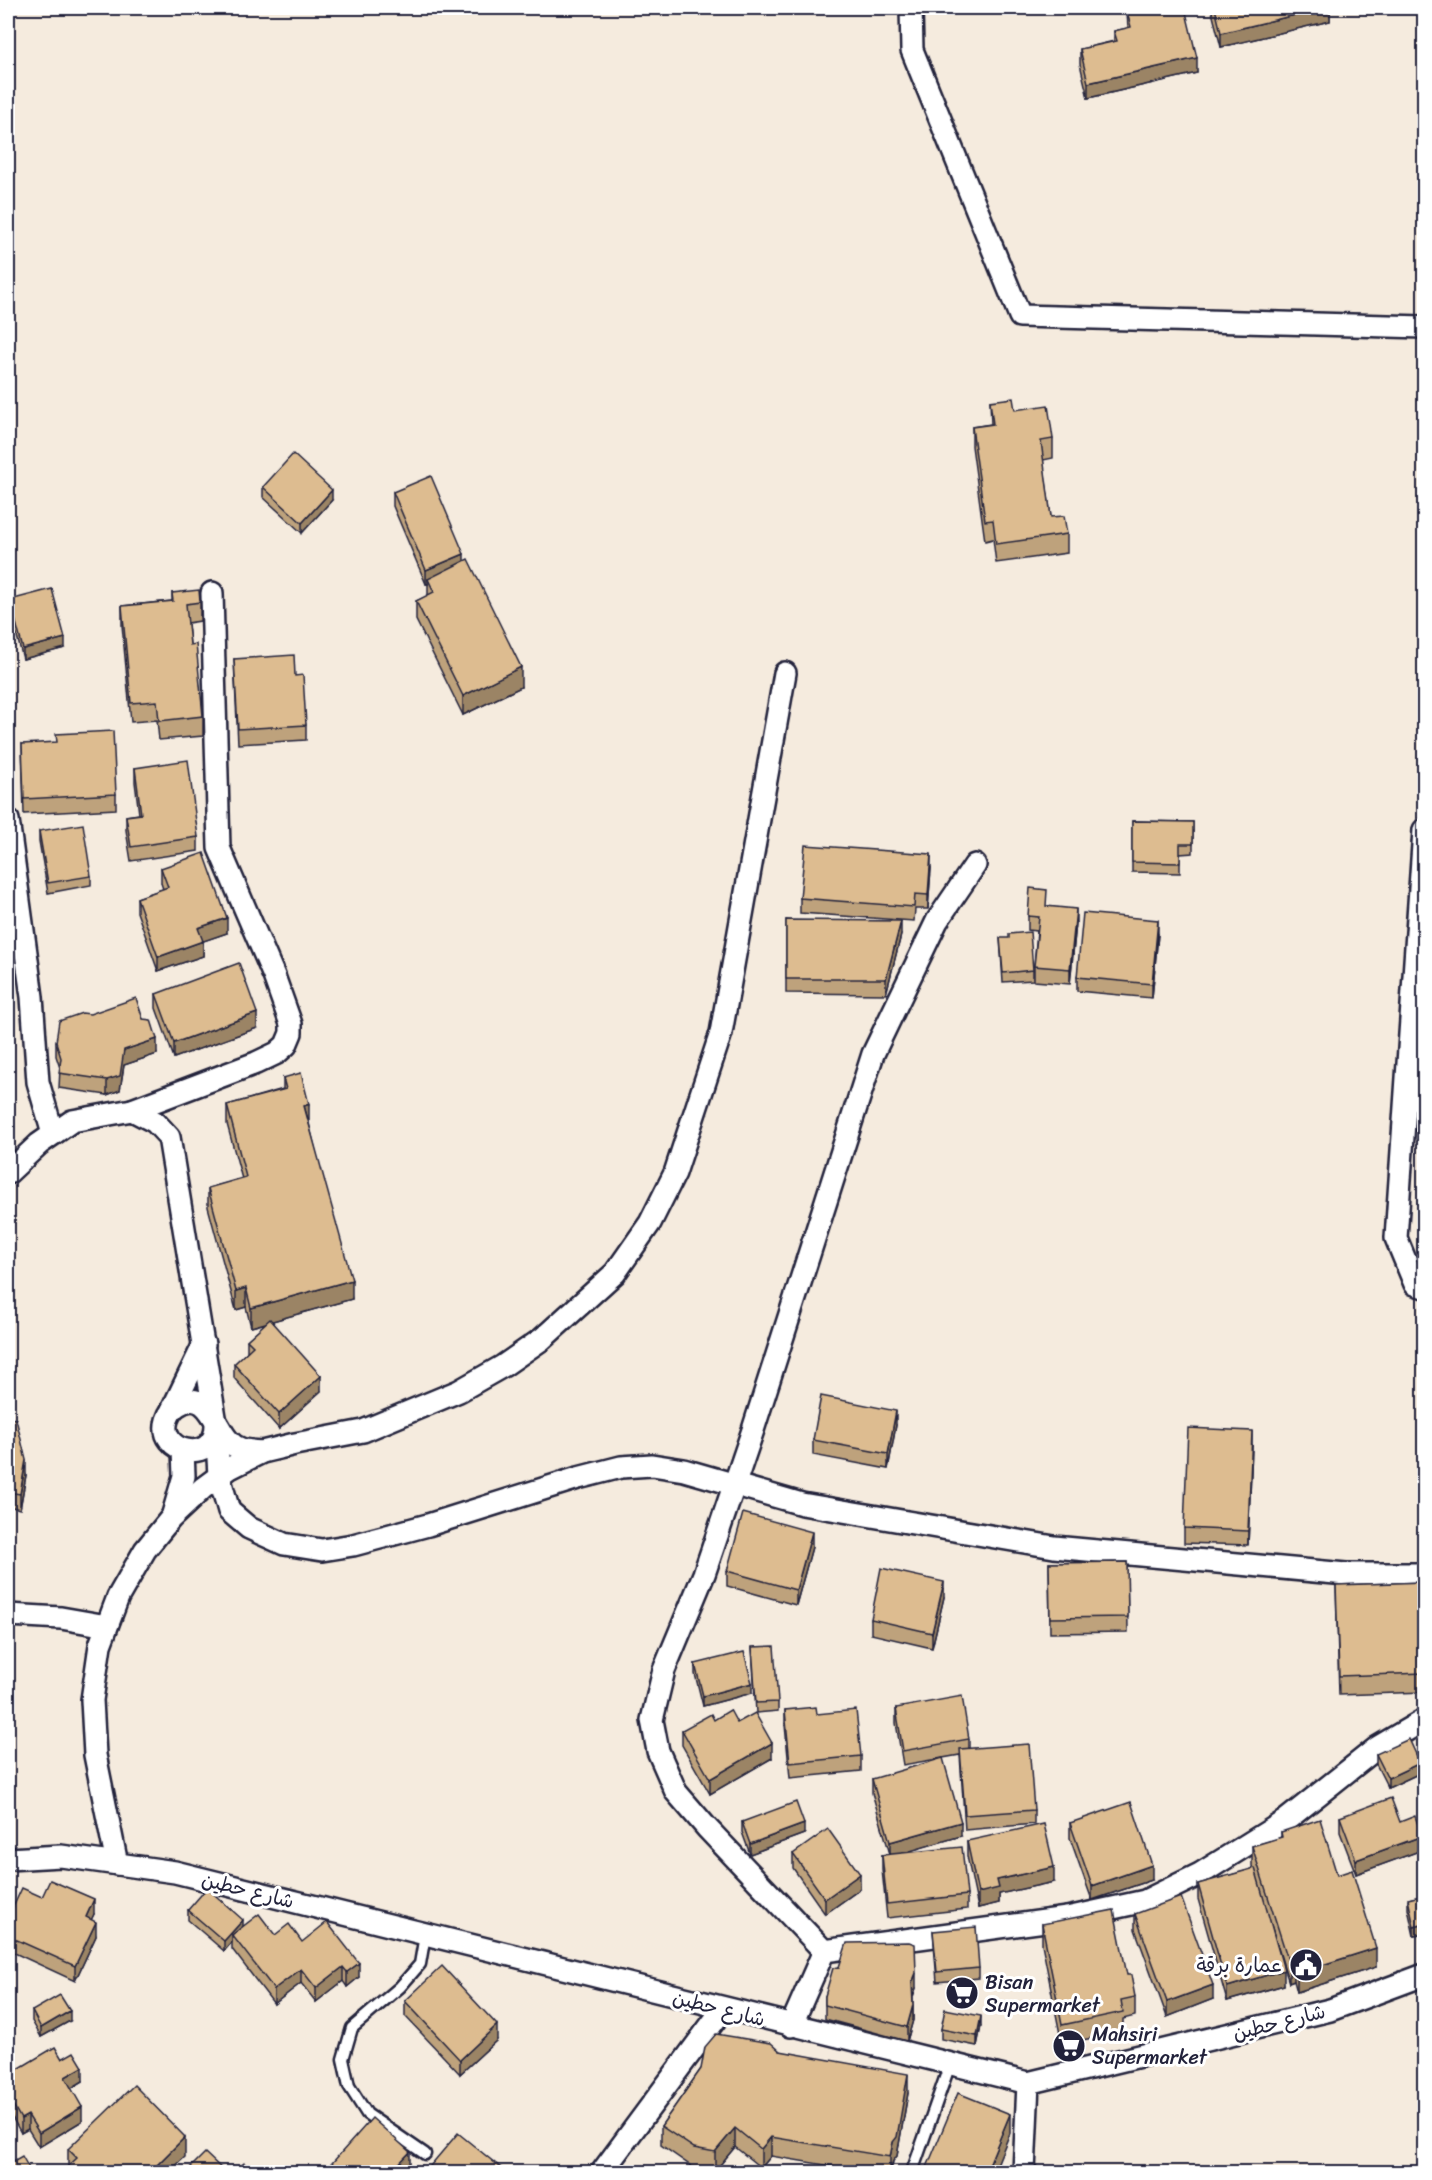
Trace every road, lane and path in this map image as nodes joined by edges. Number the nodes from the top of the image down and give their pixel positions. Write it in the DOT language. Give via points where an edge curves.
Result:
graph roads {
  1 [pos="911,8"];
  2 [pos="1425,327"];
  3 [pos="212,593"];
  4 [pos="785,673"];
  5 [pos="8,820"];
  6 [pos="1425,830"];
  7 [pos="975,865"];
  8 [pos="200,1084"];
  9 [pos="132,1110"];
  10 [pos="53,1134"];
  11 [pos="169,1137"];
  12 [pos="8,1173"];
  13 [pos="1425,1287"];
  14 [pos="204,1344"];
  15 [pos="172,1410"];
  16 [pos="216,1424"];
  17 [pos="183,1450"];
  18 [pos="262,1452"];
  19 [pos="219,1476"];
  20 [pos="734,1486"];
  21 [pos="171,1518"];
  22 [pos="1425,1574"];
  23 [pos="8,1615"];
  24 [pos="107,1626"];
  25 [pos="1425,1720"];
  26 [pos="8,1859"];
  27 [pos="117,1864"];
  28 [pos="425,1935"];
  29 [pos="824,1951"];
  30 [pos="1425,1975"];
  31 [pos="723,2009"];
  32 [pos="791,2026"];
  33 [pos="950,2064"];
  34 [pos="1028,2083"];
  35 [pos="425,2154"];
  36 [pos="602,2172"];
  37 [pos="912,2172"];
  38 [pos="1024,2172"];
  1 -- 2 [label="street" via="912,50 1020,316"];
  3 -- 8 [label="street" via="219,848 274,976 291,1033 277,1053"];
  4 -- 18 [label="street" via="721,1033 675,1173 650,1223 615,1273 550,1332 503,1366 459,1391 363,1431"];
  5 -- 10 [label="street" via="32,997 38,1082"];
  6 -- 13 [label="street" via="1396,1238 1414,1284"];
  7 -- 20 [label="street" via="937,921 873,1054"];
  8 -- 9 [label="street"];
  8 -- 11 [label="street" via="169,1115"];
  9 -- 10 [label="street" via="72,1121"];
  9 -- 11 [label="street" via="155,1122"];
  10 -- 12 [label="street"];
  11 -- 14 [label="street"];
  14 -- 15 [label="street"];
  14 -- 16 [label="street"];
  15 -- 16 [label="street" via="194,1401 209,1409"];
  15 -- 17 [label="street" via="167,1433"];
  16 -- 17 [label="street" via="216,1432 207,1446"];
  16 -- 18 [label="street" via="228,1442 242,1450"];
  16 -- 19 [label="street"];
  17 -- 19 [label="street" via="205,1473"];
  17 -- 21 [label="street" via="184,1476"];
  18 -- 19 [label="street"];
  19 -- 20 [label="street" via="229,1511 249,1528 284,1544 322,1550 428,1525 621,1467 652,1465 684,1470"];
  19 -- 21 [label="street"];
  20 -- 22 [label="street" via="802,1504 1054,1547 1346,1574"];
  20 -- 29 [label="street" via="704,1574 664,1670 652,1720 658,1751 676,1792"];
  21 -- 24 [label="street" via="145,1550 118,1597"];
  23 -- 24 [label="street"];
  24 -- 27 [label="street" via="100,1645 92,1700 95,1755"];
  25 -- 29 [label="street" via="1378,1747 1285,1821 1200,1874 1145,1901 1067,1918"];
  26 -- 27 [label="street, شارع حطين" via="61,1856"];
  27 -- 28 [label="street, شارع حطين" via="175,1872"];
  28 -- 31 [label="street, شارع حطين"];
  28 -- 35 [label="lane" via="420,1964 400,1987 352,2028 343,2059 349,2086 368,2114"];
  29 -- 32 [label="street"];
  30 -- 34 [label="street, شارع حطين" via="1330,2010"];
  31 -- 32 [label="street, شارع حطين"];
  31 -- 36 [label="street"];
  32 -- 33 [label="street, شارع حطين"];
  33 -- 34 [label="street, شارع حطين"];
  33 -- 37 [label="lane"];
  34 -- 38 [label="street"];
}
